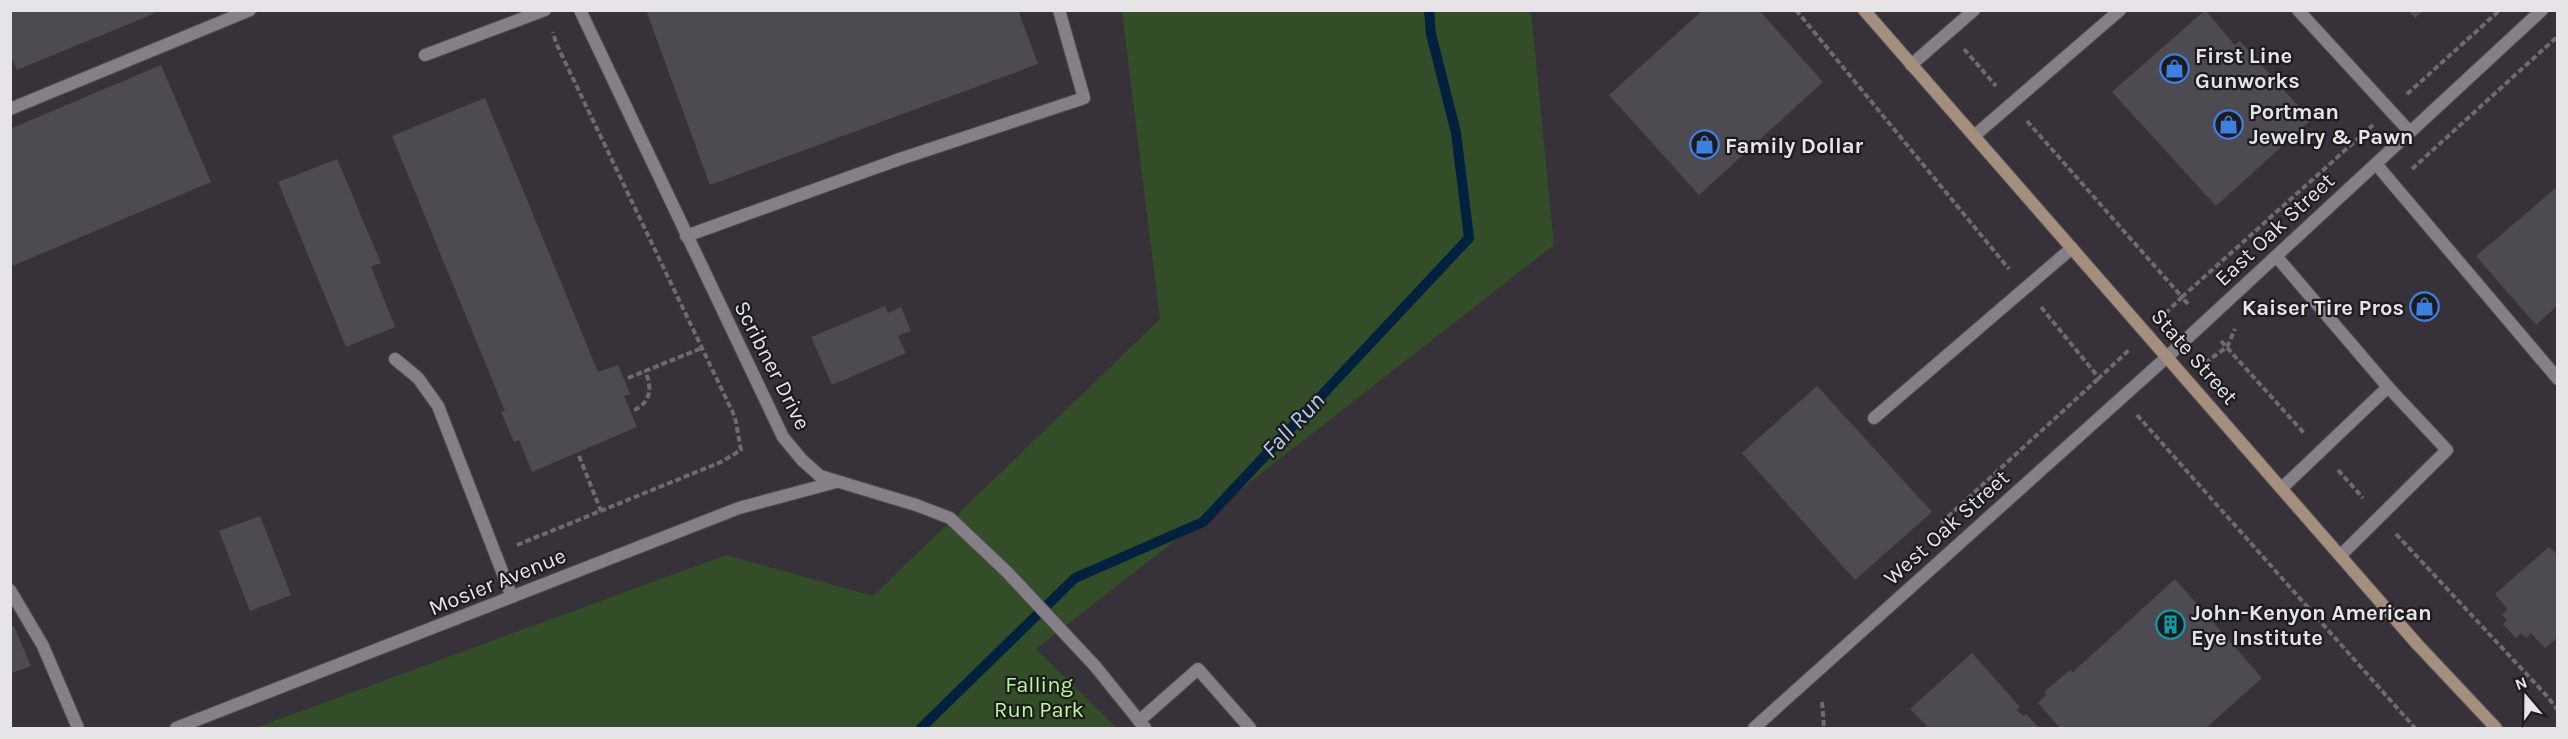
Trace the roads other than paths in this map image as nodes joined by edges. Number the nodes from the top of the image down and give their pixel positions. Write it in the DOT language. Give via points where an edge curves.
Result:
graph roads {
  1 [pos="250,10"];
  2 [pos="580,10"];
  3 [pos="1059,10"];
  4 [pos="1864,10"];
  5 [pos="1974,10"];
  6 [pos="2120,10"];
  7 [pos="2298,10"];
  8 [pos="2542,10"];
  9 [pos="548,16"];
  10 [pos="424,55"];
  11 [pos="1911,65"];
  12 [pos="10,109"];
  13 [pos="2410,132"];
  14 [pos="1974,136"];
  15 [pos="2376,164"];
  16 [pos="686,236"];
  17 [pos="2072,248"];
  18 [pos="2276,256"];
  19 [pos="2168,357"];
  20 [pos="395,359"];
  21 [pos="2558,379"];
  22 [pos="2388,387"];
  23 [pos="1874,418"];
  24 [pos="837,482"];
  25 [pos="2282,488"];
  26 [pos="2340,555"];
  27 [pos="10,590"];
  28 [pos="512,597"];
  29 [pos="1142,725"];
  30 [pos="1759,727"];
  31 [pos="78,729"];
  32 [pos="176,729"];
  33 [pos="1250,729"];
  34 [pos="2496,729"];
  1 -- 12 [label="street"];
  2 -- 16 [label="street, Scribner Drive"];
  3 -- 16 [label="street" via="1084,98"];
  4 -- 11 [label="main road, State Street"];
  5 -- 11 [label="street"];
  6 -- 14 [label="street"];
  7 -- 13 [label="street"];
  8 -- 13 [label="street, East Oak Street"];
  9 -- 10 [label="street"];
  11 -- 14 [label="main road, State Street"];
  13 -- 15 [label="street, East Oak Street"];
  14 -- 17 [label="main road, State Street"];
  15 -- 18 [label="street, East Oak Street"];
  15 -- 21 [label="street"];
  16 -- 24 [label="street, Scribner Drive" via="783,437 810,469"];
  17 -- 19 [label="main road, State Street"];
  17 -- 23 [label="street"];
  18 -- 19 [label="street, East Oak Street"];
  18 -- 22 [label="street"];
  19 -- 25 [label="main road, State Street"];
  19 -- 30 [label="street, West Oak Street"];
  20 -- 28 [label="street" via="418,378 438,406"];
  22 -- 25 [label="street"];
  22 -- 26 [label="street" via="2447,450"];
  24 -- 28 [label="street, Mosier Avenue" via="739,508"];
  24 -- 29 [label="street, Scribner Drive" via="950,518 1095,666"];
  25 -- 26 [label="main road, State Street"];
  26 -- 34 [label="main road, State Street"];
  27 -- 31 [label="street" via="43,646"];
  28 -- 32 [label="street, Mosier Avenue"];
  29 -- 33 [label="street" via="1198,669"];
}
